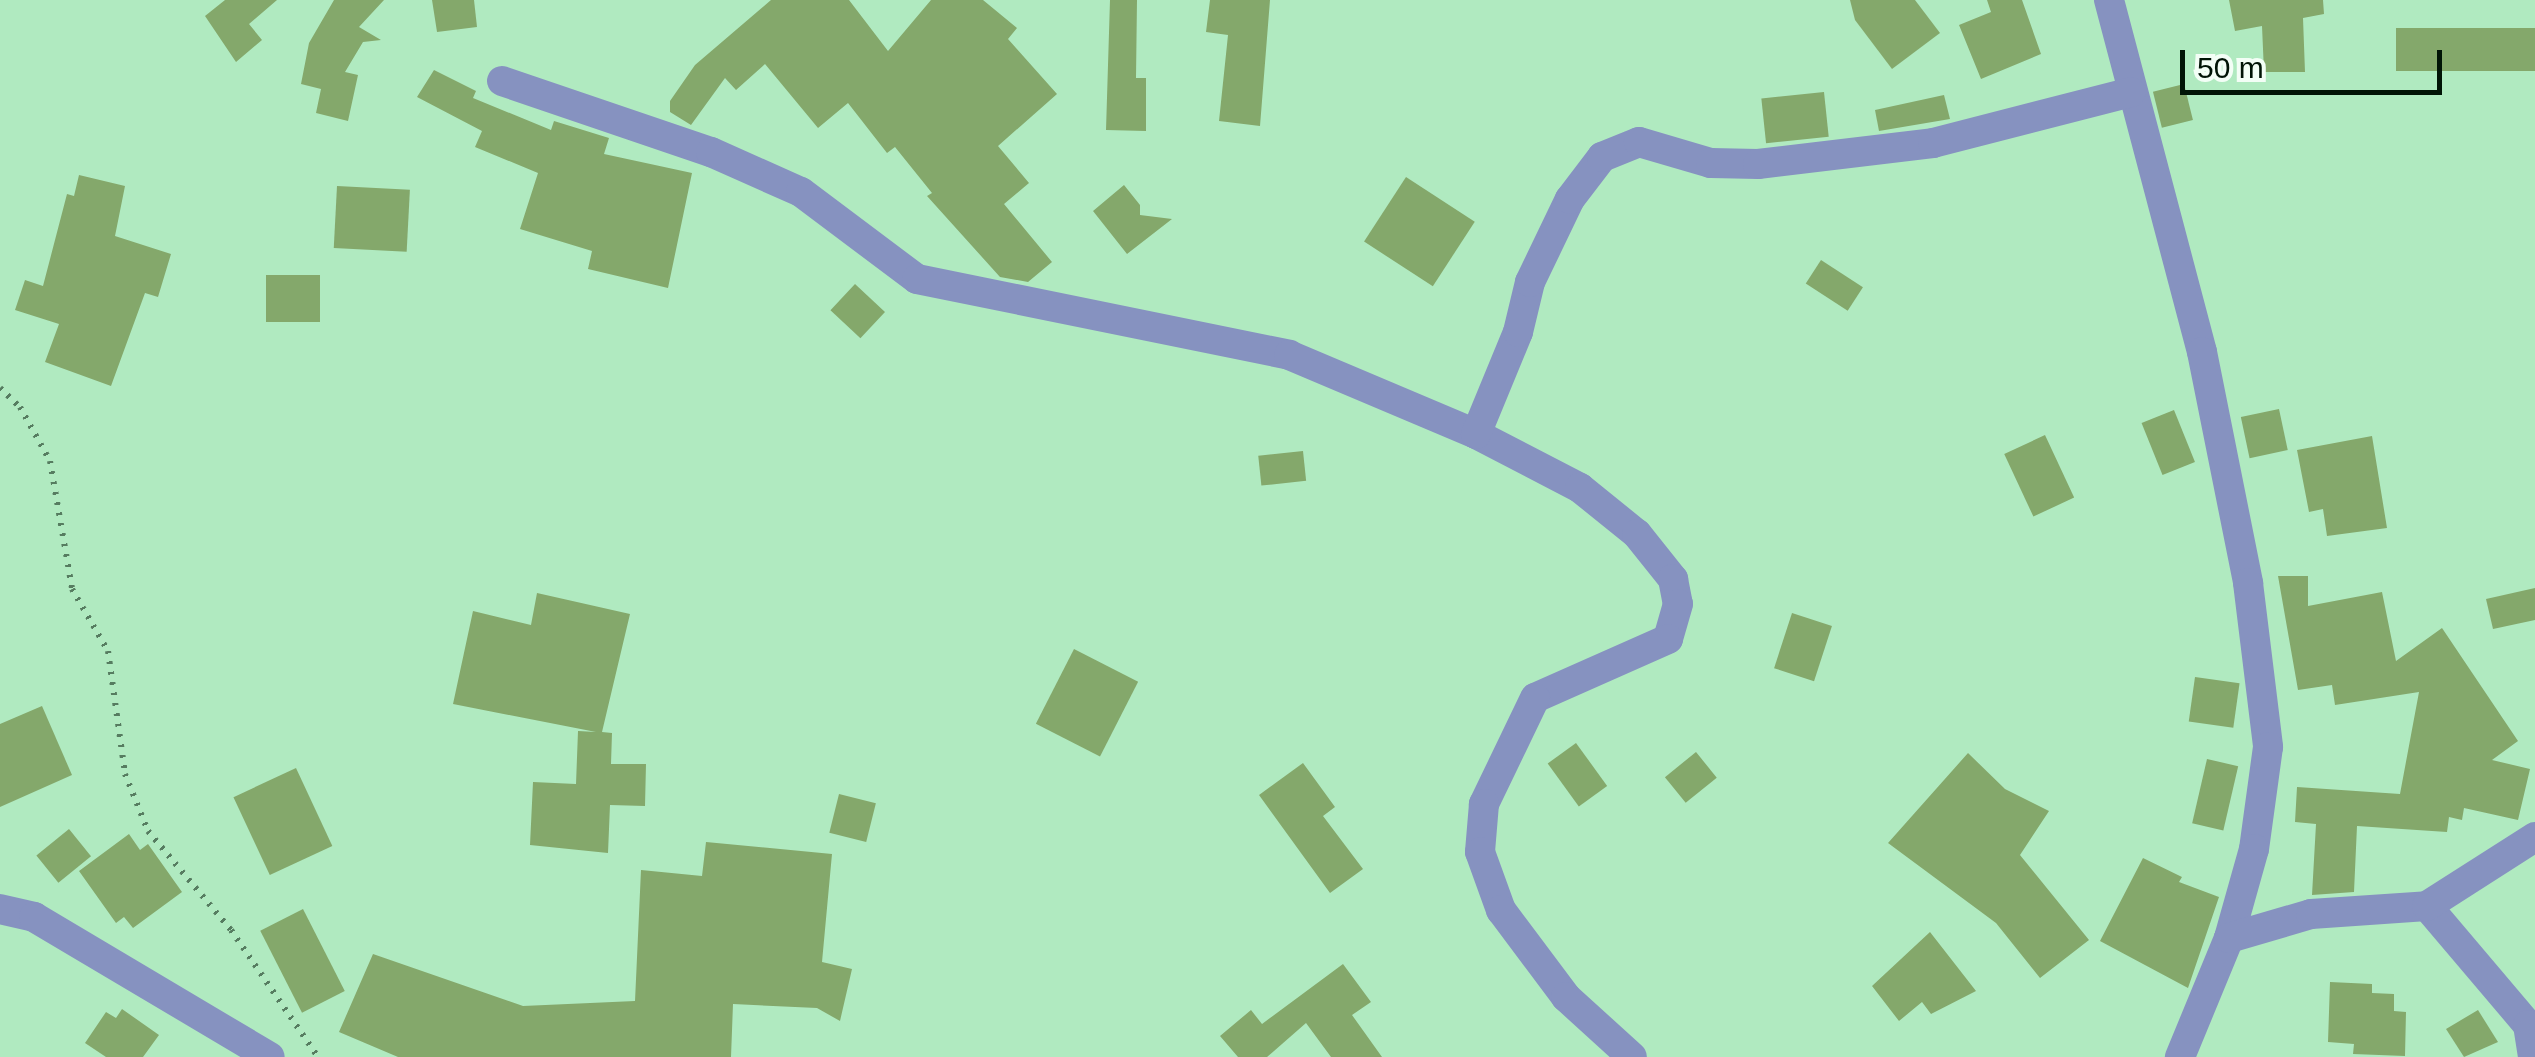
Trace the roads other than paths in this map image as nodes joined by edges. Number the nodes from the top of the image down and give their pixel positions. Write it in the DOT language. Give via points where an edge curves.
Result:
graph roads {
  1 [pos="2110,0"];
  2 [pos="502,82"];
  3 [pos="2130,92"];
  4 [pos="1476,434"];
  5 [pos="2535,838"];
  6 [pos="2426,906"];
  7 [pos="0,909"];
  8 [pos="2229,938"];
  9 [pos="270,1057"];
  10 [pos="1632,1057"];
  11 [pos="2180,1057"];
  12 [pos="2533,1057"];
  1 -- 3 [label="street"];
  2 -- 4 [label="street" via="712,152 801,192 917,279 1289,355"];
  3 -- 4 [label="street" via="1933,143 1758,164 1711,163 1639,142 1602,157 1570,199 1530,282 1518,332"];
  3 -- 8 [label="street" via="2202,352 2248,583 2268,748 2254,849"];
  4 -- 10 [label="street" via="1580,488 1637,534 1672,579 1678,604 1668,639 1535,698 1483,820 1480,852 1501,910 1566,997"];
  5 -- 6 [label="street"];
  6 -- 8 [label="street" via="2311,914"];
  6 -- 12 [label="street" via="2528,1025"];
  7 -- 9 [label="street" via="34,917"];
  8 -- 11 [label="street"];
}
